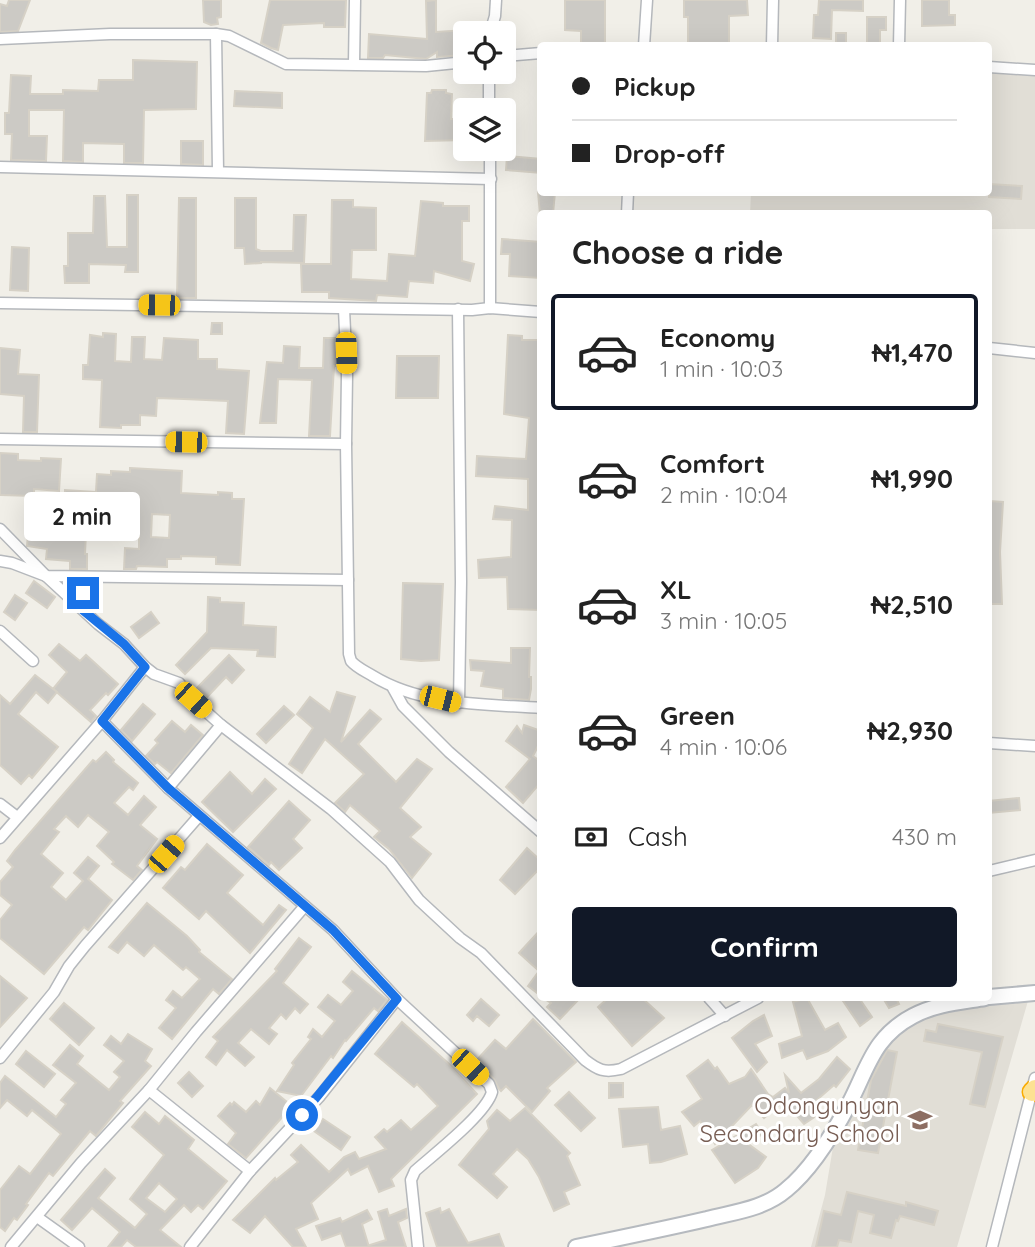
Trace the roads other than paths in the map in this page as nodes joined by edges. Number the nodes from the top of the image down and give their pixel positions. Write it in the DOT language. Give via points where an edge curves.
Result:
graph roads {
  1 [pos="355,0"];
  2 [pos="495,0"];
  3 [pos="647,0"];
  4 [pos="773,0"];
  5 [pos="901,0"];
  6 [pos="494,21"];
  7 [pos="216,34"];
  8 [pos="0,39"];
  9 [pos="645,42"];
  10 [pos="772,42"];
  11 [pos="899,42"];
  12 [pos="537,53"];
  13 [pos="516,55"];
  14 [pos="453,63"];
  15 [pos="354,64"];
  16 [pos="992,67"];
  17 [pos="1035,70"];
  18 [pos="490,161"];
  19 [pos="0,167"];
  20 [pos="218,171"];
  21 [pos="491,179"];
  22 [pos="0,303"];
  23 [pos="490,308"];
  24 [pos="344,309"];
  25 [pos="458,309"];
  26 [pos="537,312"];
  27 [pos="992,348"];
  28 [pos="1035,353"];
  29 [pos="0,439"];
  30 [pos="345,444"];
  31 [pos="0,529"];
  32 [pos="0,561"];
  33 [pos="46,576"];
  34 [pos="87,578"];
  35 [pos="348,580"];
  36 [pos="79,607"];
  37 [pos="0,631"];
  38 [pos="33,661"];
  39 [pos="145,667"];
  40 [pos="393,688"];
  41 [pos="459,703"];
  42 [pos="537,708"];
  43 [pos="102,721"];
  44 [pos="221,725"];
  45 [pos="992,743"];
  46 [pos="1035,746"];
  47 [pos="168,788"];
  48 [pos="0,804"];
  49 [pos="199,816"];
  50 [pos="17,817"];
  51 [pos="537,828"];
  52 [pos="0,838"];
  53 [pos="1035,860"];
  54 [pos="992,869"];
  55 [pos="304,907"];
  56 [pos="1035,993"];
  57 [pos="992,997"];
  58 [pos="397,999"];
  59 [pos="712,1001"];
  60 [pos="752,1001"];
  61 [pos="964,1001"];
  62 [pos="725,1016"];
  63 [pos="0,1058"];
  64 [pos="1034,1086"];
  65 [pos="149,1090"];
  66 [pos="250,1171"];
  67 [pos="37,1217"];
  68 [pos="11,1247"];
  69 [pos="79,1247"];
  70 [pos="190,1247"];
  71 [pos="418,1247"];
  72 [pos="576,1247"];
  73 [pos="992,1247"];
  1 -- 15 [label="street"];
  2 -- 6 [label="street"];
  3 -- 9 [label="street"];
  4 -- 10 [label="street"];
  5 -- 11 [label="street"];
  7 -- 8 [label="street"];
  7 -- 15 [label="street" via="286,64"];
  7 -- 20 [label="street"];
  12 -- 13 [label="street"];
  14 -- 15 [label="street"];
  16 -- 17 [label="street"];
  18 -- 21 [label="street"];
  19 -- 20 [label="street"];
  20 -- 21 [label="street"];
  21 -- 23 [label="street"];
  22 -- 24 [label="street"];
  23 -- 25 [label="street"];
  23 -- 26 [label="street"];
  24 -- 25 [label="street"];
  24 -- 30 [label="street"];
  25 -- 41 [label="street"];
  27 -- 28 [label="street"];
  29 -- 30 [label="street"];
  30 -- 35 [label="street"];
  31 -- 33 [label="street"];
  32 -- 33 [label="street"];
  33 -- 34 [label="street"];
  33 -- 36 [label="street"];
  34 -- 35 [label="street"];
  34 -- 36 [label="street"];
  35 -- 40 [label="street" via="351,661"];
  36 -- 39 [label="street"];
  37 -- 38 [label="street"];
  39 -- 43 [label="street"];
  39 -- 44 [label="street" via="179,683"];
  40 -- 41 [label="street"];
  40 -- 51 [label="street" via="403,706 440,743"];
  41 -- 42 [label="street"];
  43 -- 47 [label="street"];
  43 -- 50 [label="street"];
  44 -- 47 [label="street"];
  44 -- 62 [label="street" via="331,809 390,862 419,900 481,953 598,1070 621,1069"];
  45 -- 46 [label="street"];
  47 -- 49 [label="street"];
  48 -- 50 [label="street"];
  49 -- 55 [label="street"];
  49 -- 63 [label="street" via="85,946"];
  50 -- 52 [label="street"];
  53 -- 54 [label="street"];
  55 -- 58 [label="street" via="347,944"];
  55 -- 65 [label="street"];
  56 -- 57 [label="street"];
  58 -- 66 [label="street" via="320,1096"];
  58 -- 71 [label="street" via="492,1091 471,1120 415,1171 411,1180"];
  59 -- 62 [label="street"];
  60 -- 62 [label="street"];
  61 -- 72 [label="street" via="915,1014 881,1041 825,1143 785,1192 758,1208"];
  64 -- 73 [label="street"];
  65 -- 66 [label="street"];
  65 -- 67 [label="street"];
  66 -- 70 [label="street"];
  67 -- 68 [label="street"];
  67 -- 69 [label="street"];
}
